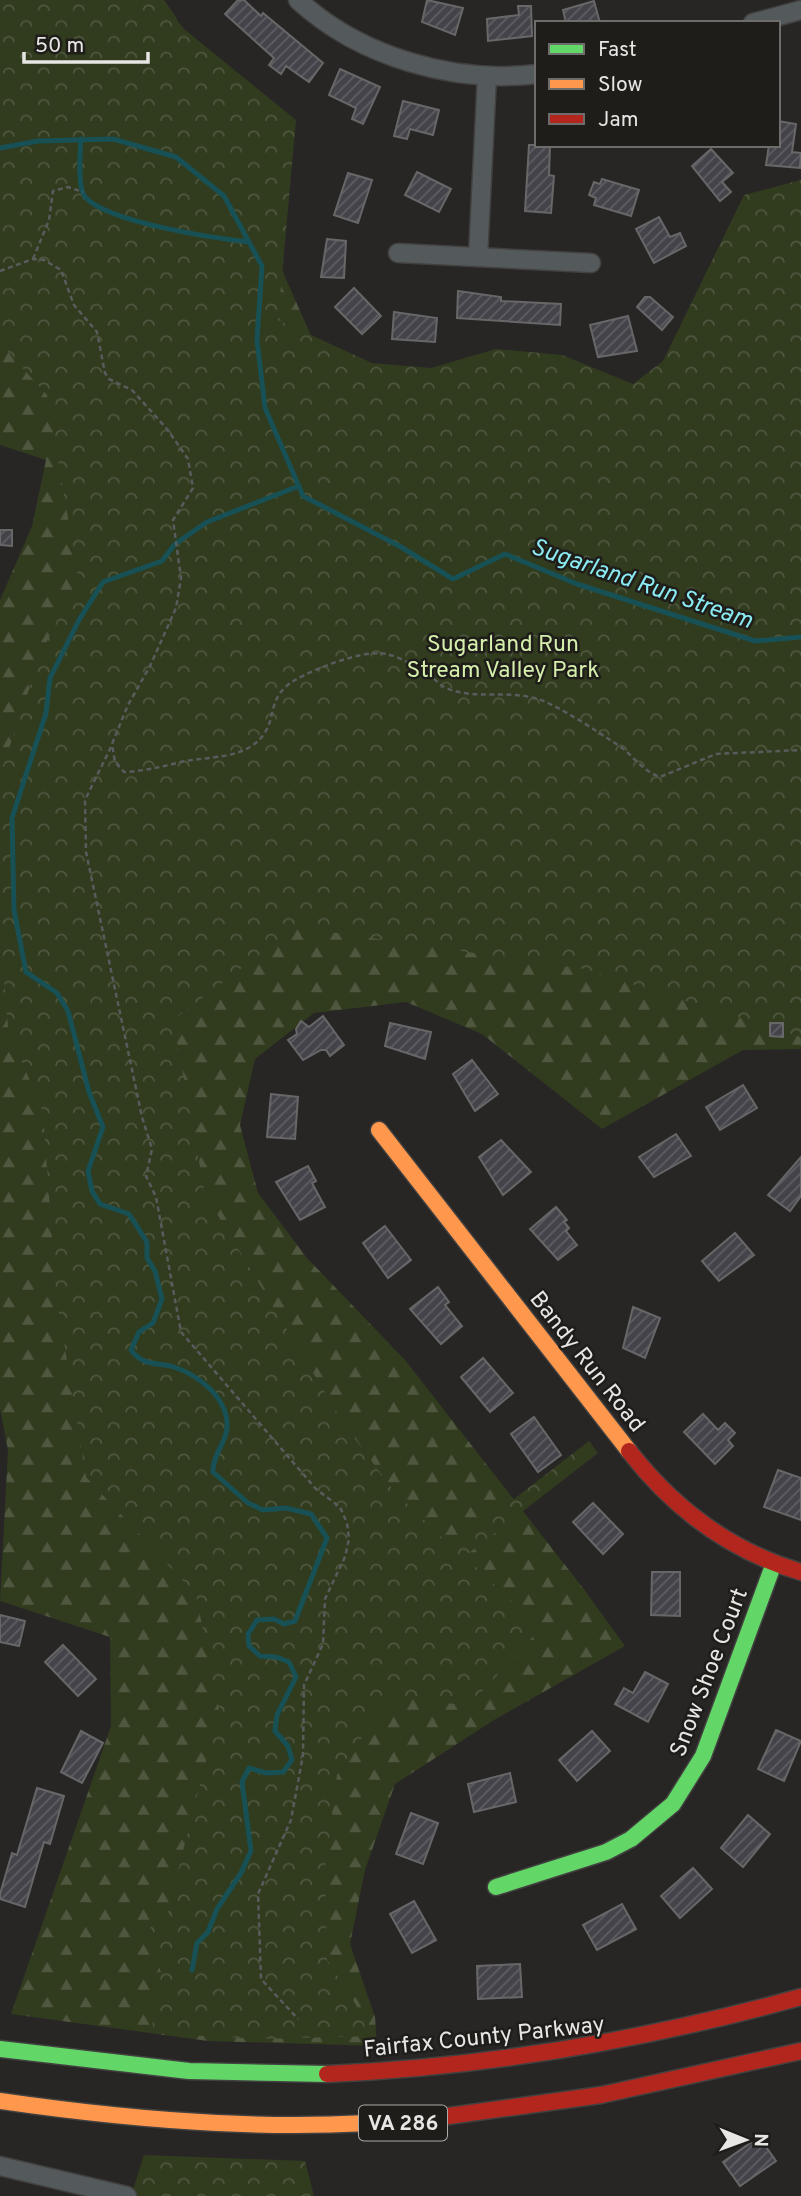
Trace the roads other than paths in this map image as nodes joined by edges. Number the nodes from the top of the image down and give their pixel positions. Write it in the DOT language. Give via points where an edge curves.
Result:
graph roads {
  1 [pos="298,0"];
  2 [pos="801,10"];
  3 [pos="760,21"];
  4 [pos="535,74"];
  5 [pos="488,76"];
  6 [pos="398,253"];
  7 [pos="478,257"];
  8 [pos="591,263"];
  9 [pos="379,1130"];
  10 [pos="774,1563"];
  11 [pos="801,1572"];
  12 [pos="496,1888"];
  13 [pos="801,1997"];
  14 [pos="0,2049"];
  15 [pos="801,2051"];
  16 [pos="0,2101"];
  17 [pos="0,2165"];
  18 [pos="127,2196"];
  1 -- 5 [label="street" via="340,30 395,57"];
  2 -- 3 [label="street"];
  4 -- 5 [label="street"];
  5 -- 7 [label="street"];
  6 -- 7 [label="street"];
  7 -- 8 [label="street"];
  9 -- 10 [label="main road, Bandy Run Road" via="654,1482 713,1532"];
  10 -- 11 [label="main road, Bandy Run Road"];
  10 -- 12 [label="main road, Snow Shoe Court" via="704,1756 673,1804 631,1839 606,1852"];
  13 -- 14 [label="main road, Fairfax County Parkway / VA 286" via="675,2032 590,2049 426,2069 253,2074 155,2069"];
  15 -- 16 [label="main road, VA 286" via="596,2099 407,2123 190,2123 70,2114"];
  17 -- 18 [label="street"];
}
